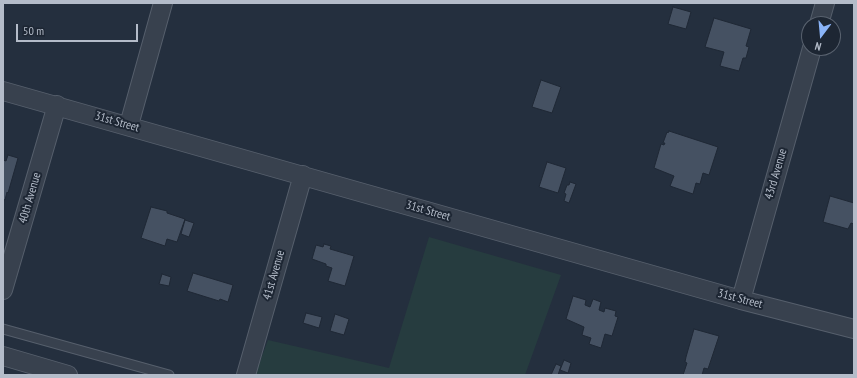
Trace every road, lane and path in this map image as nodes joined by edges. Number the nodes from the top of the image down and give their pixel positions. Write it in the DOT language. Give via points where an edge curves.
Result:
graph roads {
  1 [pos="163,3"];
  2 [pos="825,3"];
  3 [pos="821,16"];
  4 [pos="810,56"];
  5 [pos="3,90"];
  6 [pos="57,105"];
  7 [pos="129,126"];
  8 [pos="303,175"];
  9 [pos="3,290"];
  10 [pos="741,300"];
  11 [pos="3,329"];
  12 [pos="854,329"];
  13 [pos="3,356"];
  14 [pos="68,375"];
  15 [pos="169,375"];
  16 [pos="246,375"];
  1 -- 7 [label="street"];
  2 -- 3 [label="street"];
  4 -- 10 [label="street, 43rd Avenue"];
  5 -- 6 [label="street, 31st Street"];
  6 -- 7 [label="street, 31st Street"];
  6 -- 9 [label="street, 40th Avenue"];
  7 -- 8 [label="street, 31st Street"];
  8 -- 10 [label="street, 31st Street"];
  8 -- 16 [label="street, 41st Avenue"];
  10 -- 12 [label="street, 31st Street"];
  11 -- 15 [label="lane"];
  13 -- 14 [label="street"];
}
